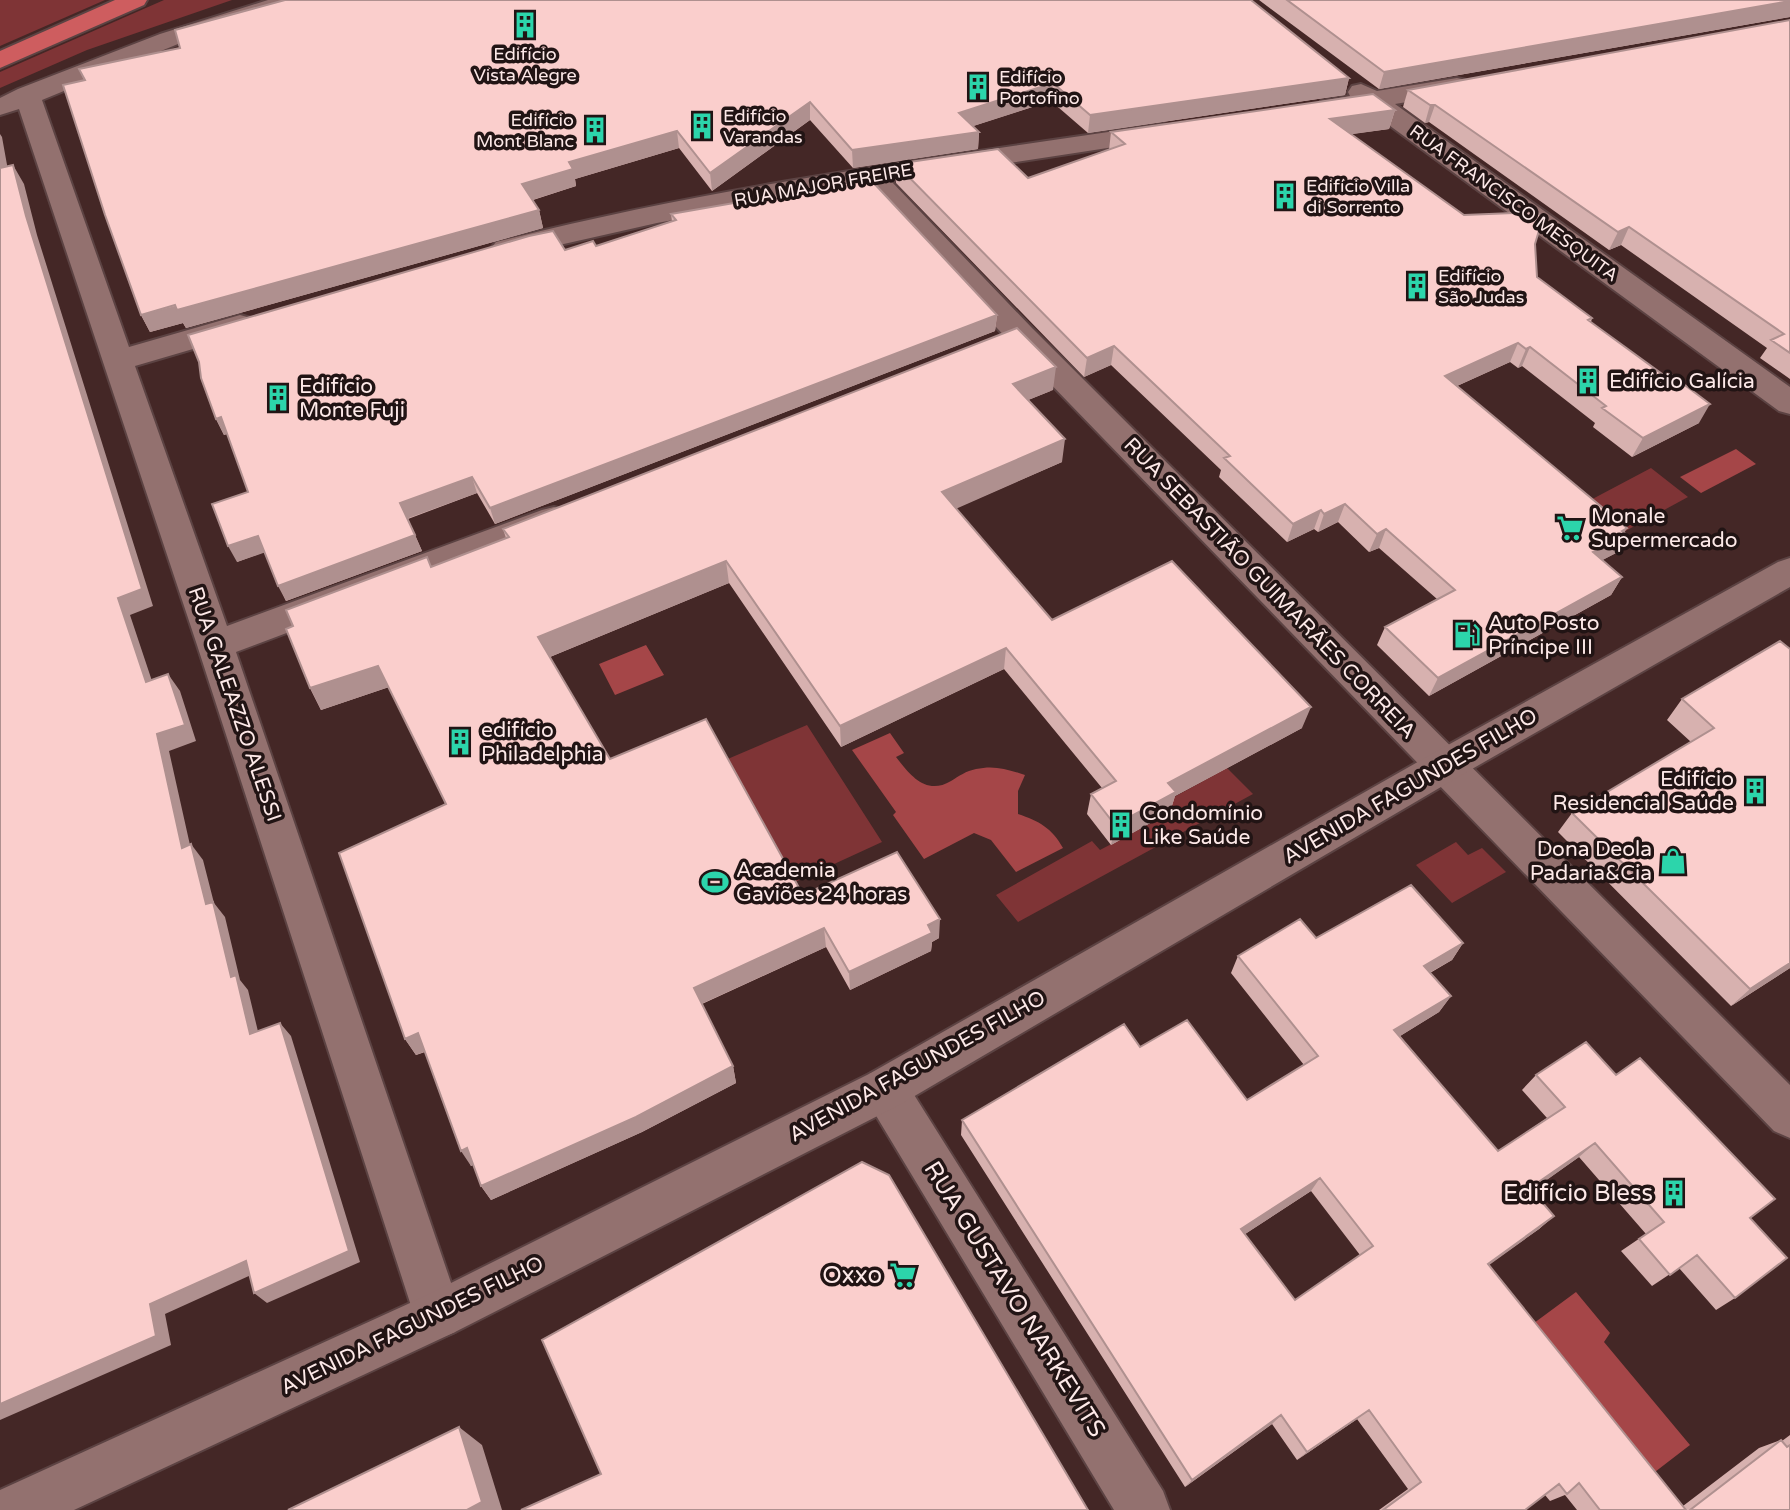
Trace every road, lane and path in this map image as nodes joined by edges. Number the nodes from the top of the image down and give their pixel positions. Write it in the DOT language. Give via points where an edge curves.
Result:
graph roads {
  1 [pos="135,0"];
  2 [pos="293,0"];
  3 [pos="0,60"];
  4 [pos="1340,75"];
  5 [pos="1478,82"];
  6 [pos="14,101"];
  7 [pos="1373,101"];
  8 [pos="1305,111"];
  9 [pos="1182,129"];
  10 [pos="870,176"];
  11 [pos="488,254"];
  12 [pos="263,319"];
  13 [pos="118,361"];
  14 [pos="1790,403"];
  15 [pos="586,506"];
  16 [pos="1790,571"];
  17 [pos="215,645"];
  18 [pos="1444,766"];
  19 [pos="885,1088"];
  20 [pos="1790,1116"];
  21 [pos="438,1315"];
  22 [pos="64,1500"];
  23 [pos="16,1510"];
  24 [pos="1144,1510"];
  1 -- 3 [label="highway"];
  2 -- 6 [label="street" via="169,39"];
  4 -- 7 [label="street, RUA FRANCISCO MESQUITA"];
  5 -- 7 [label="street"];
  6 -- 13 [label="street, RUA GALEAZZO ALESSI"];
  7 -- 8 [label="street"];
  7 -- 14 [label="street, RUA FRANCISCO MESQUITA"];
  9 -- 10 [label="street, RUA MAJOR FREIRE"];
  10 -- 11 [label="street, RUA MAJOR FREIRE" via="657,214"];
  10 -- 18 [label="street, RUA SEBASTIÃO GUIMARÃES CORREIA" via="1009,340"];
  12 -- 13 [label="street"];
  13 -- 17 [label="street, RUA GALEAZZO ALESSI"];
  15 -- 17 [label="street"];
  16 -- 18 [label="street, AVENIDA FAGUNDES FILHO"];
  17 -- 21 [label="street, RUA GALEAZZO ALESSI"];
  18 -- 19 [label="street, AVENIDA FAGUNDES FILHO"];
  18 -- 20 [label="street, RUA SEBASTIÃO GUIMARÃES CORREIA"];
  19 -- 21 [label="street, AVENIDA FAGUNDES FILHO"];
  19 -- 24 [label="street, RUA GUSTAVO NARKEVITS"];
  21 -- 22 [label="street, AVENIDA FAGUNDES FILHO"];
  22 -- 23 [label="street, AVENIDA FAGUNDES FILHO"];
}
